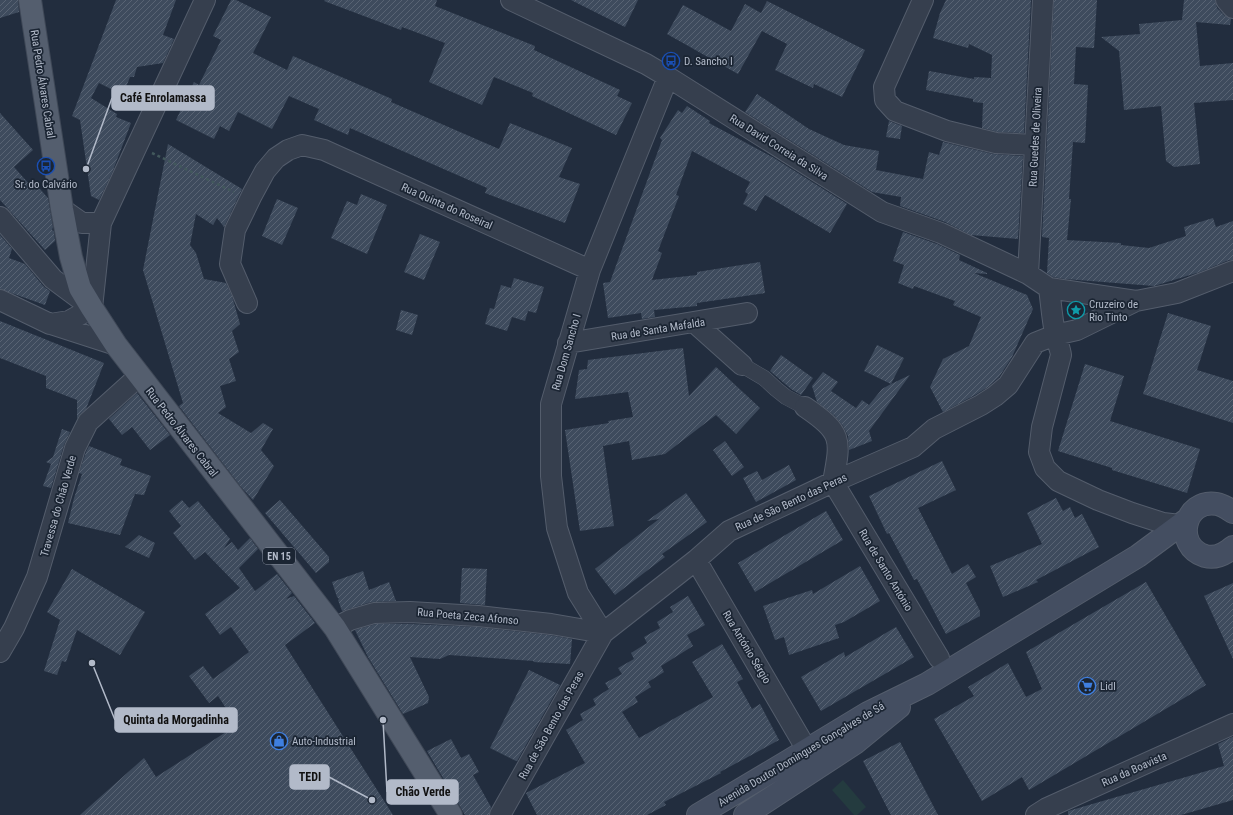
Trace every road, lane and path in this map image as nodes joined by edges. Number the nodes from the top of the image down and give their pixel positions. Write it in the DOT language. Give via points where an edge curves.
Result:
graph roads {
  1 [pos="30,0"];
  2 [pos="205,0"];
  3 [pos="512,0"];
  4 [pos="1043,0"];
  5 [pos="1226,0"];
  6 [pos="920,1"];
  7 [pos="1233,8"];
  8 [pos="668,77"];
  9 [pos="1035,145"];
  10 [pos="137,146"];
  11 [pos="249,199"];
  12 [pos="62,209"];
  13 [pos="0,217"];
  14 [pos="101,223"];
  15 [pos="590,270"];
  16 [pos="1233,271"];
  17 [pos="1028,274"];
  18 [pos="1049,288"];
  19 [pos="0,300"];
  20 [pos="1136,301"];
  21 [pos="247,303"];
  22 [pos="92,308"];
  23 [pos="747,313"];
  24 [pos="695,323"];
  25 [pos="50,324"];
  26 [pos="1055,335"];
  27 [pos="568,343"];
  28 [pos="116,345"];
  29 [pos="742,365"];
  30 [pos="139,376"];
  31 [pos="805,407"];
  32 [pos="833,482"];
  33 [pos="1228,505"];
  34 [pos="1184,522"];
  35 [pos="1194,550"];
  36 [pos="1228,554"];
  37 [pos="1138,556"];
  38 [pos="696,560"];
  39 [pos="335,628"];
  40 [pos="603,633"];
  41 [pos="0,652"];
  42 [pos="939,658"];
  43 [pos="926,684"];
  44 [pos="905,702"];
  45 [pos="1233,724"];
  46 [pos="806,745"];
  47 [pos="451,815"];
  48 [pos="500,815"];
  49 [pos="698,815"];
  50 [pos="744,815"];
  51 [pos="1036,815"];
  1 -- 12 [label="main road, Rua Pedro Álvares Cabral / EN 15"];
  2 -- 10 [label="street"];
  3 -- 8 [label="street, Rua David Correia da Silva"];
  4 -- 9 [label="street, Rua Guedes de Oliveira"];
  5 -- 7 [label="street"];
  6 -- 9 [label="street" via="884,87 885,100 895,111 947,131 996,143"];
  8 -- 15 [label="street, Rua Dom Sancho I"];
  8 -- 17 [label="street, Rua David Correia da Silva" via="882,212 941,233"];
  9 -- 17 [label="street, Rua Guedes de Oliveira"];
  10 -- 11 [label="path"];
  10 -- 14 [label="street"];
  11 -- 15 [label="street, Rua Quinta do Roseiral" via="265,171 276,158 302,145 324,150"];
  11 -- 21 [label="street" via="235,230 230,264"];
  12 -- 14 [label="street" via="82,223"];
  12 -- 22 [label="main road, Rua Pedro Álvares Cabral / EN 15" via="80,288"];
  13 -- 22 [label="street" via="52,279"];
  14 -- 22 [label="street"];
  15 -- 27 [label="street, Rua Dom Sancho I"];
  16 -- 20 [label="street" via="1178,293"];
  17 -- 18 [label="street, Rua David Correia da Silva"];
  18 -- 20 [label="street"];
  18 -- 26 [label="street"];
  19 -- 25 [label="street"];
  20 -- 26 [label="street, Rua de São Bento das Peras" via="1077,330"];
  22 -- 25 [label="street" via="69,321"];
  22 -- 28 [label="main road, Rua Pedro Álvares Cabral / EN 15"];
  23 -- 24 [label="street, Rua de Santa Mafalda"];
  24 -- 27 [label="street, Rua de Santa Mafalda"];
  24 -- 29 [label="street"];
  25 -- 28 [label="street"];
  26 -- 32 [label="street, Rua de São Bento das Peras" via="1035,343 1008,385 991,399 934,429 913,447"];
  26 -- 34 [label="street" via="1061,355 1042,427 1039,452 1045,468 1058,481 1098,500 1164,523"];
  27 -- 40 [label="street, Rua Dom Sancho I" via="550,404 551,476 557,528 578,593"];
  28 -- 30 [label="main road, Rua Pedro Álvares Cabral / EN 15"];
  29 -- 31 [label="street" via="764,378 786,397"];
  30 -- 39 [label="main road, Rua Pedro Álvares Cabral / EN 15"];
  30 -- 41 [label="street, Travessa do Chão Verde" via="88,422 75,448 37,577"];
  31 -- 32 [label="street" via="823,419 837,436 838,454"];
  32 -- 38 [label="street, Rua de São Bento das Peras" via="729,531"];
  32 -- 42 [label="street, Rua de Santo António"];
  33 -- 34 [label="main road, Avenida Doutor Domingues Gonçalves de Sá" via="1200,506"];
  34 -- 35 [label="main road" via="1188,543"];
  34 -- 37 [label="main road, Avenida Doutor Domingues Gonçalves de Sá"];
  35 -- 36 [label="main road, Avenida Doutor Domingues Gonçalves de Sá" via="1209,557"];
  35 -- 37 [label="main road, Avenida Doutor Domingues Gonçalves de Sá" via="1173,548"];
  37 -- 43 [label="main road, Avenida Doutor Domingues Gonçalves de Sá"];
  38 -- 40 [label="street, Rua de São Bento das Peras"];
  38 -- 46 [label="street, Rua António Sérgio"];
  39 -- 40 [label="street, Rua Poeta Zeca Afonso" via="350,620 374,613 410,612 552,624"];
  39 -- 47 [label="main road, Rua Pedro Álvares Cabral / EN 15"];
  40 -- 48 [label="street, Rua de São Bento das Peras"];
  43 -- 44 [label="main road, Avenida Doutor Domingues Gonçalves de Sá"];
  43 -- 46 [label="main road, Avenida Doutor Domingues Gonçalves de Sá"];
  44 -- 46 [label="street" via="820,753 813,753"];
  44 -- 50 [label="main road, Avenida Doutor Domingues Gonçalves de Sá" via="855,743"];
  45 -- 51 [label="street, Rua da Boavista"];
  46 -- 49 [label="main road, Avenida Doutor Domingues Gonçalves de Sá"];
  46 -- 50 [label="street" via="807,760 803,767 757,795"];
}
